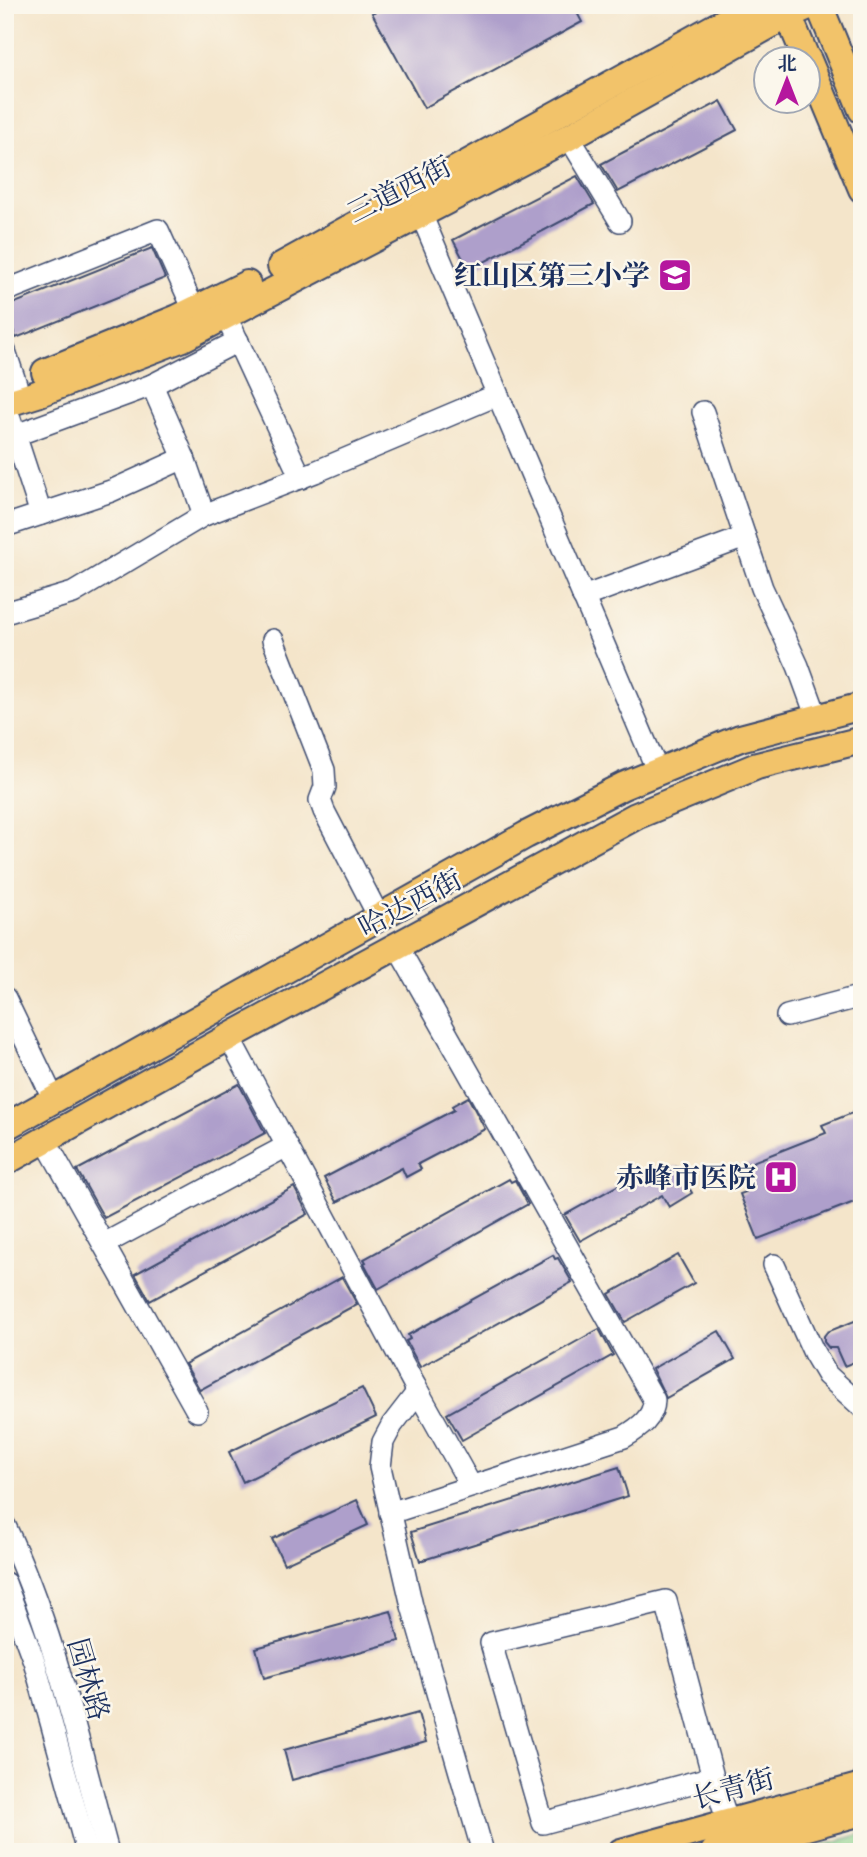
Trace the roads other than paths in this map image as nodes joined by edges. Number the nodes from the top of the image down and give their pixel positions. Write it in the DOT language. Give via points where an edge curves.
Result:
graph roads {
  1 [pos="755,5"];
  2 [pos="819,5"];
  3 [pos="794,8"];
  4 [pos="804,46"];
  5 [pos="822,95"];
  6 [pos="862,110"];
  7 [pos="569,136"];
  8 [pos="862,189"];
  9 [pos="421,214"];
  10 [pos="620,221"];
  11 [pos="5,291"];
  12 [pos="222,307"];
  13 [pos="194,310"];
  14 [pos="238,341"];
  15 [pos="5,351"];
  16 [pos="152,385"];
  17 [pos="8,395"];
  18 [pos="497,395"];
  19 [pos="703,412"];
  20 [pos="16,435"];
  21 [pos="184,458"];
  22 [pos="301,478"];
  23 [pos="41,514"];
  24 [pos="204,515"];
  25 [pos="5,526"];
  26 [pos="745,537"];
  27 [pos="583,597"];
  28 [pos="5,612"];
  29 [pos="273,640"];
  30 [pos="862,706"];
  31 [pos="817,718"];
  32 [pos="862,740"];
  33 [pos="658,772"];
  34 [pos="379,917"];
  35 [pos="397,946"];
  36 [pos="862,996"];
  37 [pos="5,998"];
  38 [pos="787,1016"];
  39 [pos="229,1037"];
  40 [pos="54,1100"];
  41 [pos="5,1127"];
  42 [pos="45,1140"];
  43 [pos="287,1146"];
  44 [pos="5,1162"];
  45 [pos="104,1244"];
  46 [pos="774,1265"];
  47 [pos="415,1386"];
  48 [pos="862,1407"];
  49 [pos="197,1411"];
  50 [pos="471,1486"];
  51 [pos="390,1513"];
  52 [pos="5,1525"];
  53 [pos="5,1583"];
  54 [pos="13,1629"];
  55 [pos="713,1777"];
  56 [pos="862,1786"];
  57 [pos="862,1812"];
  58 [pos="729,1843"];
  59 [pos="87,1852"];
  60 [pos="108,1852"];
  61 [pos="483,1852"];
  62 [pos="621,1852"];
  1 -- 12 [label="main road" via="267,274"];
  2 -- 6 [label="main road"];
  3 -- 4 [label="main road"];
  3 -- 7 [label="main road, 三道西街"];
  5 -- 8 [label="main road"];
  7 -- 9 [label="main road, 三道西街"];
  7 -- 10 [label="street"];
  9 -- 12 [label="main road, 三道西街"];
  9 -- 18 [label="street"];
  11 -- 13 [label="street" via="158,230"];
  12 -- 13 [label="main road"];
  12 -- 14 [label="street"];
  12 -- 17 [label="main road, 三道西街" via="183,338 50,389"];
  13 -- 17 [label="main road"];
  14 -- 16 [label="street"];
  14 -- 22 [label="street"];
  15 -- 17 [label="street"];
  16 -- 20 [label="street"];
  16 -- 21 [label="street"];
  17 -- 20 [label="street"];
  18 -- 22 [label="street"];
  18 -- 27 [label="street"];
  19 -- 26 [label="street"];
  20 -- 23 [label="street"];
  21 -- 23 [label="street" via="111,491"];
  21 -- 24 [label="street"];
  22 -- 24 [label="street"];
  23 -- 25 [label="street"];
  24 -- 28 [label="street" via="73,593"];
  26 -- 27 [label="street"];
  26 -- 31 [label="street"];
  27 -- 33 [label="street"];
  29 -- 34 [label="street" via="324,770 320,800 324,811"];
  30 -- 31 [label="main road, 哈达西街"];
  31 -- 33 [label="main road, 哈达西街" via="740,738"];
  32 -- 35 [label="main road, 哈达西街" via="757,766 636,816"];
  33 -- 34 [label="main road, 哈达西街" via="526,835"];
  34 -- 40 [label="main road, 哈达西街"];
  35 -- 39 [label="main road, 哈达西街"];
  35 -- 50 [label="street" via="654,1400 647,1419 624,1437"];
  36 -- 38 [label="street"];
  37 -- 40 [label="street"];
  39 -- 42 [label="main road, 哈达西街"];
  39 -- 43 [label="street"];
  40 -- 41 [label="main road, 哈达西街"];
  42 -- 44 [label="main road, 哈达西街"];
  42 -- 45 [label="street"];
  43 -- 45 [label="street"];
  43 -- 47 [label="street"];
  45 -- 49 [label="street"];
  46 -- 48 [label="street" via="827,1375"];
  47 -- 50 [label="street"];
  47 -- 51 [label="street" via="416,1394 383,1442 380,1467"];
  50 -- 51 [label="street"];
  51 -- 61 [label="street"];
  52 -- 60 [label="street, 园林路" via="33,1590 55,1659"];
  53 -- 54 [label="street, 园林路"];
  54 -- 59 [label="street, 园林路" via="34,1661"];
  55 -- 55 [label="street" via="666,1601 491,1643 543,1823"];
  55 -- 58 [label="street"];
  56 -- 58 [label="main road, 长青街"];
  57 -- 58 [label="main road, 长青街"];
  58 -- 62 [label="main road, 长青街"];
}
